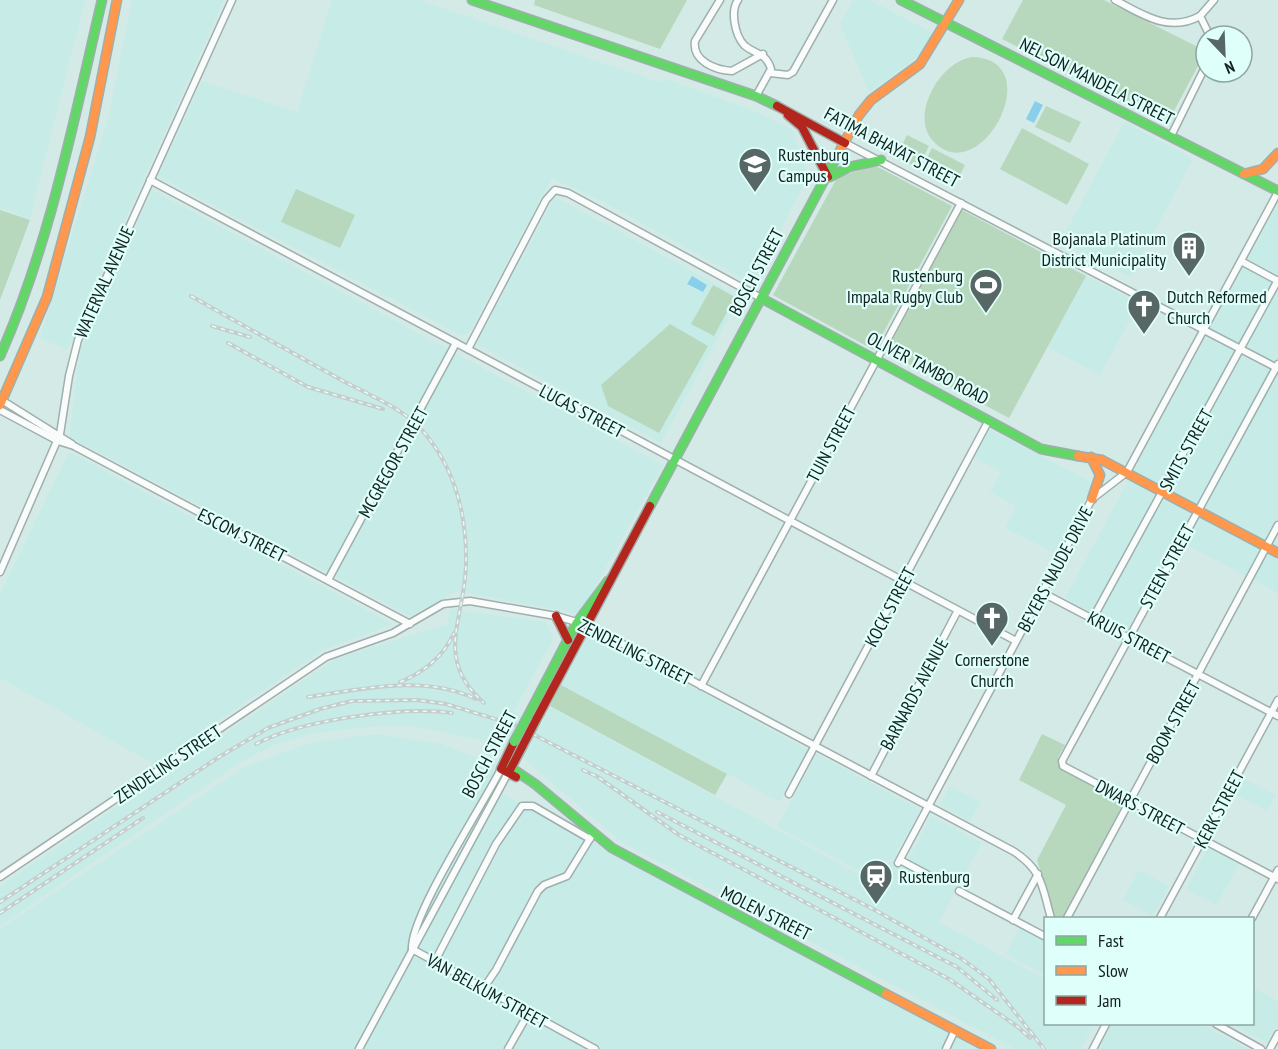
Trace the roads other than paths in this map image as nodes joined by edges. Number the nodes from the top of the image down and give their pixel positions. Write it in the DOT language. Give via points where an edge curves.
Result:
graph roads {
  1 [pos="102,0"];
  2 [pos="117,0"];
  3 [pos="232,0"];
  4 [pos="472,0"];
  5 [pos="720,0"];
  6 [pos="738,0"];
  7 [pos="833,0"];
  8 [pos="901,0"];
  9 [pos="959,0"];
  10 [pos="1115,0"];
  11 [pos="1214,0"];
  12 [pos="1200,16"];
  13 [pos="946,23"];
  14 [pos="1204,24"];
  15 [pos="764,54"];
  16 [pos="770,73"];
  17 [pos="1197,84"];
  18 [pos="734,89"];
  19 [pos="756,96"];
  20 [pos="1171,136"];
  21 [pos="845,143"];
  22 [pos="1278,153"];
  23 [pos="881,160"];
  24 [pos="1244,174"];
  25 [pos="826,179"];
  26 [pos="150,180"];
  27 [pos="1278,191"];
  28 [pos="961,203"];
  29 [pos="1241,261"];
  30 [pos="1278,280"];
  31 [pos="761,298"];
  32 [pos="1204,330"];
  33 [pos="456,343"];
  34 [pos="468,349"];
  35 [pos="1241,349"];
  36 [pos="0,356"];
  37 [pos="875,359"];
  38 [pos="1277,367"];
  39 [pos="1,401"];
  40 [pos="0,410"];
  41 [pos="989,420"];
  42 [pos="59,437"];
  43 [pos="1091,457"];
  44 [pos="674,461"];
  45 [pos="1127,472"];
  46 [pos="1163,493"];
  47 [pos="1092,499"];
  48 [pos="1198,511"];
  49 [pos="790,521"];
  50 [pos="1278,525"];
  51 [pos="1266,548"];
  52 [pos="1278,554"];
  53 [pos="0,572"];
  54 [pos="328,580"];
  55 [pos="903,582"];
  56 [pos="1043,592"];
  57 [pos="957,612"];
  58 [pos="556,616"];
  59 [pos="1093,618"];
  60 [pos="583,623"];
  61 [pos="410,624"];
  62 [pos="1129,636"];
  63 [pos="568,640"];
  64 [pos="1016,641"];
  65 [pos="1200,673"];
  66 [pos="701,686"];
  67 [pos="1278,700"];
  68 [pos="1271,713"];
  69 [pos="1278,716"];
  70 [pos="532,718"];
  71 [pos="518,744"];
  72 [pos="817,746"];
  73 [pos="516,758"];
  74 [pos="506,768"];
  75 [pos="1066,768"];
  76 [pos="871,776"];
  77 [pos="527,778"];
  78 [pos="538,787"];
  79 [pos="789,794"];
  80 [pos="1130,802"];
  81 [pos="928,806"];
  82 [pos="591,835"];
  83 [pos="1202,840"];
  84 [pos="1278,870"];
  85 [pos="1038,874"];
  86 [pos="928,875"];
  87 [pos="0,877"];
  88 [pos="1276,878"];
  89 [pos="959,891"];
  90 [pos="1051,917"];
  91 [pos="1068,917"];
  92 [pos="1161,917"];
  93 [pos="1253,917"];
  94 [pos="1013,920"];
  95 [pos="1044,936"];
  96 [pos="411,949"];
  97 [pos="434,963"];
  98 [pos="483,989"];
  99 [pos="528,1014"];
  100 [pos="1105,1025"];
  101 [pos="1219,1025"];
  102 [pos="956,1030"];
  103 [pos="1278,1035"];
  104 [pos="359,1049"];
  105 [pos="508,1049"];
  106 [pos="595,1049"];
  107 [pos="946,1049"];
  108 [pos="991,1049"];
  109 [pos="1093,1049"];
  110 [pos="1261,1049"];
  111 [pos="1270,1049"];
  1 -- 36 [label="main road" via="73,130 22,307"];
  2 -- 39 [label="main road" via="90,137 46,297"];
  3 -- 26 [label="street, WATERVAL AVENUE"];
  4 -- 18 [label="main road, FATIMA BHAYAT STREET"];
  5 -- 15 [label="street" via="695,41 698,57 732,71"];
  6 -- 15 [label="street" via="734,14 740,39"];
  7 -- 16 [label="street" via="793,72"];
  8 -- 13 [label="main road, NELSON MANDELA STREET"];
  9 -- 13 [label="main road, BOSCH STREET"];
  10 -- 12 [label="street" via="1164,23 1181,23"];
  11 -- 12 [label="street"];
  12 -- 14 [label="street"];
  13 -- 20 [label="main road, NELSON MANDELA STREET"];
  13 -- 21 [label="main road, BOSCH STREET" via="920,64 866,104"];
  15 -- 16 [label="street"];
  16 -- 19 [label="street"];
  17 -- 20 [label="street"];
  18 -- 19 [label="main road, FATIMA BHAYAT STREET"];
  18 -- 25 [label="main road" via="798,122"];
  19 -- 21 [label="main road, FATIMA BHAYAT STREET" via="806,119"];
  20 -- 24 [label="main road, NELSON MANDELA STREET"];
  21 -- 23 [label="street, FATIMA BHAYAT STREET"];
  21 -- 25 [label="main road, BOSCH STREET"];
  22 -- 24 [label="main road" via="1263,168"];
  23 -- 25 [label="main road" via="841,170"];
  23 -- 28 [label="street, FATIMA BHAYAT STREET"];
  24 -- 27 [label="main road, NELSON MANDELA STREET"];
  25 -- 31 [label="main road, BOSCH STREET"];
  26 -- 33 [label="street, LUCAS STREET"];
  26 -- 42 [label="street, WATERVAL AVENUE" via="78,340"];
  27 -- 29 [label="street, BEYERS NAUDE DRIVE"];
  28 -- 32 [label="street, FATIMA BHAYAT STREET"];
  28 -- 37 [label="street, TUIN STREET"];
  29 -- 30 [label="street"];
  29 -- 32 [label="street, BEYERS NAUDE DRIVE"];
  30 -- 35 [label="street, SMITS STREET"];
  31 -- 34 [label="street, OLIVER TAMBO ROAD" via="559,189 549,195"];
  31 -- 37 [label="main road, OLIVER TAMBO ROAD"];
  31 -- 44 [label="main road, BOSCH STREET"];
  32 -- 35 [label="street, FATIMA BHAYAT STREET"];
  32 -- 45 [label="street, BEYERS NAUDE DRIVE"];
  33 -- 34 [label="street, LUCAS STREET"];
  33 -- 54 [label="street, MCGREGOR STREET"];
  34 -- 44 [label="street, LUCAS STREET"];
  35 -- 38 [label="street, FATIMA BHAYAT STREET"];
  35 -- 46 [label="street, SMITS STREET"];
  37 -- 41 [label="main road, OLIVER TAMBO ROAD"];
  37 -- 49 [label="street, TUIN STREET"];
  38 -- 48 [label="street, STEEN STREET"];
  39 -- 42 [label="street, ESCOM STREET"];
  40 -- 42 [label="street, ESCOM STREET"];
  41 -- 43 [label="main road, OLIVER TAMBO ROAD" via="1041,449"];
  41 -- 55 [label="street, KOCK STREET"];
  42 -- 53 [label="street, WATERVAL AVENUE"];
  42 -- 54 [label="street, ESCOM STREET"];
  43 -- 45 [label="main road, OLIVER TAMBO ROAD"];
  43 -- 47 [label="main road" via="1100,475"];
  44 -- 49 [label="street, LUCAS STREET"];
  44 -- 60 [label="main road, BOSCH STREET" via="608,580 596,592"];
  45 -- 46 [label="main road, OLIVER TAMBO ROAD"];
  45 -- 47 [label="street, BEYERS NAUDE DRIVE"];
  46 -- 48 [label="main road, OLIVER TAMBO ROAD"];
  46 -- 59 [label="street, SMITS STREET"];
  47 -- 56 [label="street, BEYERS NAUDE DRIVE"];
  48 -- 51 [label="main road, OLIVER TAMBO ROAD"];
  48 -- 62 [label="street, STEEN STREET"];
  49 -- 55 [label="street, LUCAS STREET"];
  49 -- 66 [label="street, TUIN STREET"];
  50 -- 51 [label="street, BOOM STREET"];
  51 -- 52 [label="main road, OLIVER TAMBO ROAD"];
  51 -- 65 [label="street, BOOM STREET"];
  54 -- 61 [label="street, ESCOM STREET"];
  55 -- 57 [label="street, LUCAS STREET"];
  55 -- 72 [label="street, KOCK STREET"];
  56 -- 59 [label="street, KRUIS STREET"];
  56 -- 64 [label="street, BEYERS NAUDE DRIVE"];
  57 -- 64 [label="street, LUCAS STREET"];
  57 -- 76 [label="street, BARNARDS AVENUE"];
  58 -- 60 [label="street, ZENDELING STREET"];
  58 -- 61 [label="street, ZENDELING STREET" via="480,602 452,601"];
  58 -- 63 [label="main road"];
  59 -- 62 [label="street, KRUIS STREET"];
  60 -- 63 [label="main road, BOSCH STREET"];
  60 -- 66 [label="street, ZENDELING STREET"];
  60 -- 70 [label="main road, BOSCH STREET"];
  61 -- 87 [label="street, ZENDELING STREET" via="327,657"];
  62 -- 65 [label="street, KRUIS STREET"];
  62 -- 75 [label="street, STEEN STREET" via="1063,758"];
  63 -- 70 [label="main road, BOSCH STREET"];
  64 -- 81 [label="street, BEYERS NAUDE DRIVE"];
  65 -- 68 [label="street, KRUIS STREET"];
  65 -- 80 [label="street, BOOM STREET"];
  66 -- 72 [label="street, ZENDELING STREET"];
  67 -- 68 [label="street, KERK STREET"];
  68 -- 69 [label="street, KRUIS STREET"];
  68 -- 83 [label="street, KERK STREET"];
  70 -- 71 [label="main road, BOSCH STREET, bridge"];
  71 -- 73 [label="main road, BOSCH STREET"];
  71 -- 74 [label="main road, BOSCH STREET"];
  72 -- 76 [label="street, ZENDELING STREET"];
  72 -- 79 [label="street, KOCK STREET"];
  73 -- 74 [label="main road, BOSCH STREET"];
  73 -- 77 [label="main road"];
  74 -- 77 [label="main road"];
  74 -- 78 [label="main road"];
  74 -- 96 [label="street, BOSCH STREET" via="417,945"];
  75 -- 80 [label="street, DWARS STREET"];
  76 -- 81 [label="street, ZENDELING STREET"];
  77 -- 78 [label="main road"];
  78 -- 82 [label="main road, MOLEN STREET"];
  80 -- 83 [label="street, DWARS STREET"];
  80 -- 91 [label="street, BOOM STREET"];
  81 -- 85 [label="street, ZENDELING STREET" via="1028,860"];
  81 -- 86 [label="street, BEYERS NAUDE DRIVE" via="899,861"];
  82 -- 97 [label="street" via="533,806 522,806 496,844"];
  82 -- 98 [label="street" via="567,876 538,891"];
  82 -- 102 [label="main road, MOLEN STREET" via="685,890"];
  83 -- 88 [label="street, DWARS STREET"];
  83 -- 92 [label="street, KERK STREET"];
  84 -- 88 [label="street"];
  85 -- 90 [label="street"];
  85 -- 94 [label="street"];
  88 -- 93 [label="street"];
  89 -- 94 [label="street"];
  94 -- 95 [label="street"];
  96 -- 97 [label="street, VAN BELKUM STREET"];
  96 -- 104 [label="street, BOSCH STREET"];
  97 -- 98 [label="street, VAN BELKUM STREET"];
  98 -- 99 [label="street, VAN BELKUM STREET"];
  99 -- 105 [label="street"];
  99 -- 106 [label="street, VAN BELKUM STREET"];
  100 -- 109 [label="street"];
  101 -- 110 [label="street"];
  102 -- 107 [label="street"];
  102 -- 108 [label="main road, MOLEN STREET"];
  103 -- 111 [label="street"];
}
